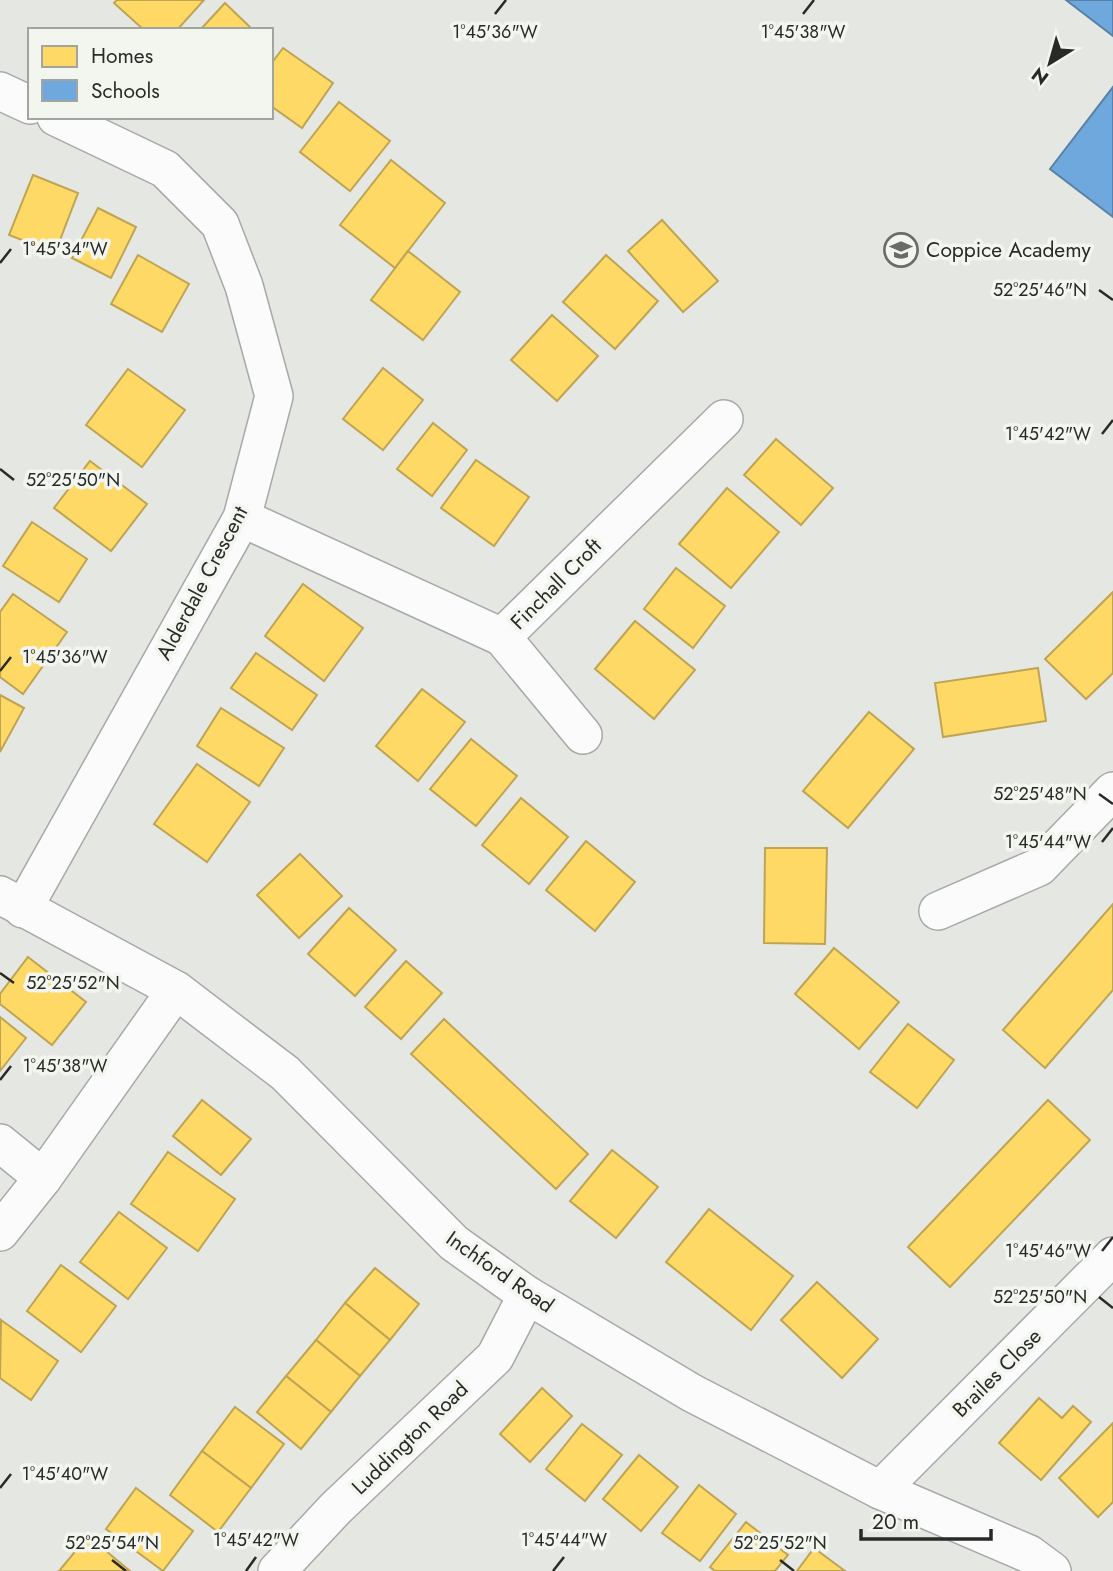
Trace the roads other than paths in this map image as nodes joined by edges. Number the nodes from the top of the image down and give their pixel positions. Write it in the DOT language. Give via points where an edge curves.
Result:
graph roads {
  1 [pos="0,91"];
  2 [pos="28,104"];
  3 [pos="60,119"];
  4 [pos="724,419"];
  5 [pos="242,518"];
  6 [pos="502,637"];
  7 [pos="583,735"];
  8 [pos="1113,791"];
  9 [pos="12,902"];
  10 [pos="938,911"];
  11 [pos="176,990"];
  12 [pos="0,1143"];
  13 [pos="43,1178"];
  14 [pos="0,1232"];
  15 [pos="1113,1256"];
  16 [pos="527,1295"];
  17 [pos="880,1490"];
  18 [pos="277,1571"];
  19 [pos="1052,1571"];
  1 -- 2 [label="street"];
  3 -- 5 [label="street, Alderdale Crescent" via="165,169 220,224 244,286 274,396"];
  4 -- 6 [label="street, Finchall Croft"];
  5 -- 6 [label="street, Finchall Croft"];
  5 -- 9 [label="street, Alderdale Crescent"];
  6 -- 7 [label="street"];
  8 -- 10 [label="street" via="1039,867"];
  9 -- 11 [label="street, Inchford Road"];
  11 -- 13 [label="street"];
  11 -- 16 [label="street, Inchford Road" via="285,1073 454,1243"];
  12 -- 13 [label="street"];
  13 -- 14 [label="street"];
  15 -- 17 [label="street, Brailes Close"];
  16 -- 17 [label="street, Inchford Road" via="692,1393"];
  16 -- 18 [label="street, Luddington Road" via="495,1357 336,1508"];
  17 -- 19 [label="street, Inchford Road" via="1029,1554"];
}
